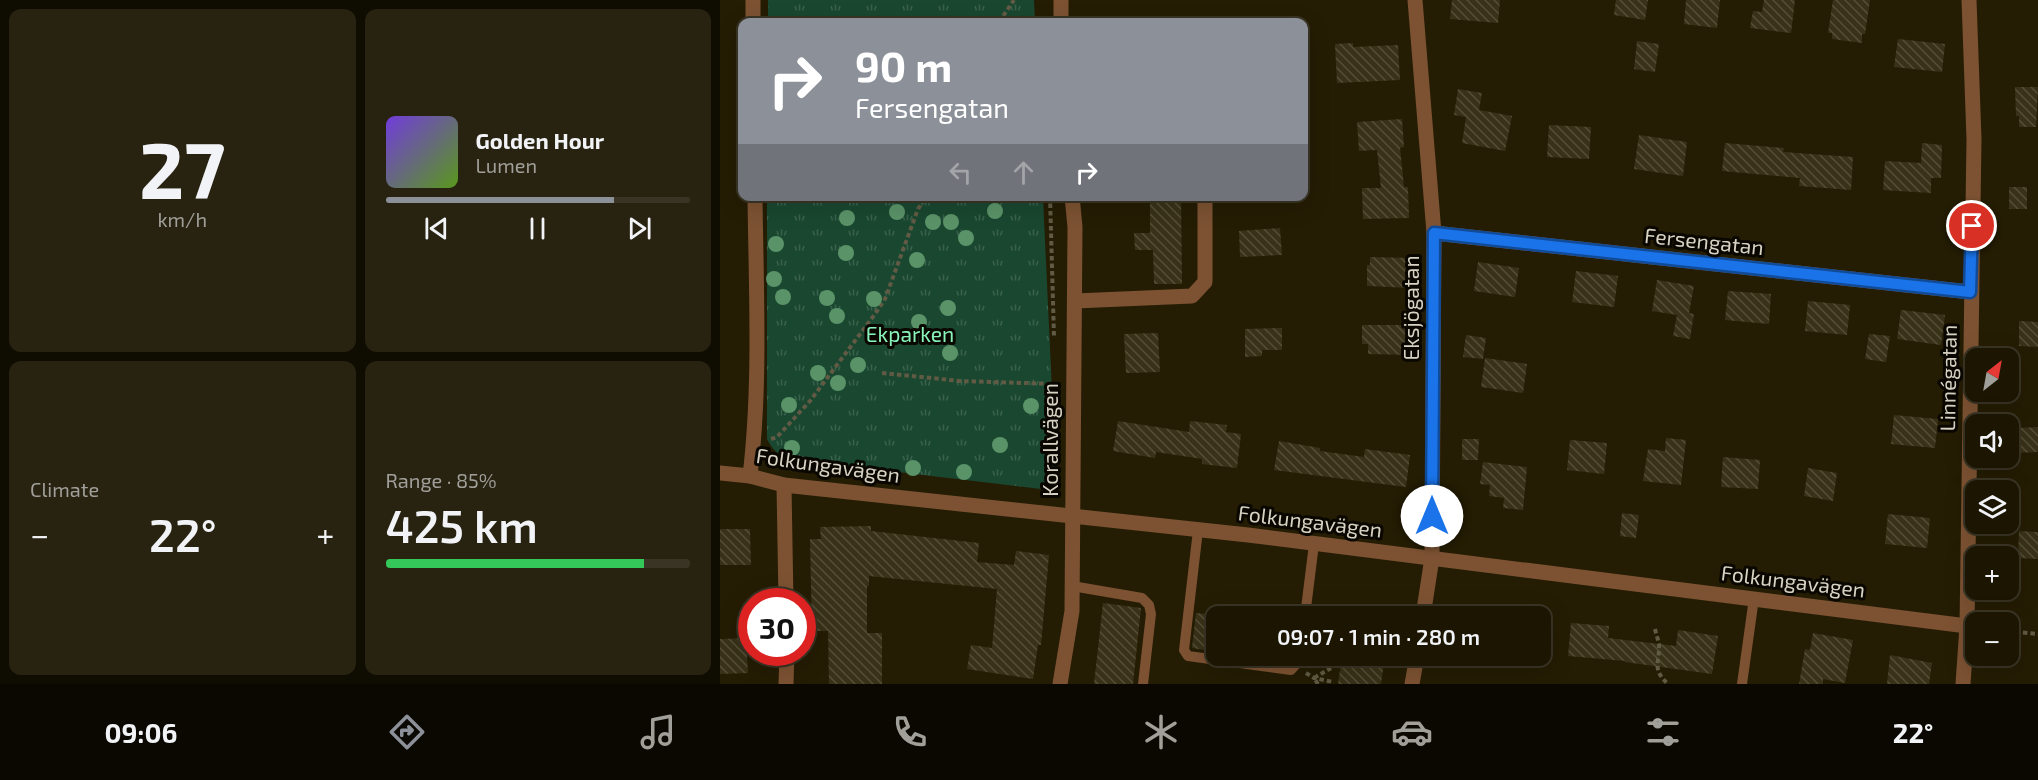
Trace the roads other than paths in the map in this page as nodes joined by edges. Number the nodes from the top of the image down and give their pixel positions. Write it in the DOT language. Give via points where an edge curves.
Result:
graph roads {
  1 [pos="753,0"];
  2 [pos="1061,0"];
  3 [pos="1415,0"];
  4 [pos="1969,0"];
  5 [pos="753,18"];
  6 [pos="1061,18"];
  7 [pos="754,201"];
  8 [pos="1072,201"];
  9 [pos="1205,201"];
  10 [pos="1434,233"];
  11 [pos="1970,292"];
  12 [pos="1075,301"];
  13 [pos="720,473"];
  14 [pos="750,476"];
  15 [pos="784,485"];
  16 [pos="1072,515"];
  17 [pos="1198,530"];
  18 [pos="1314,544"];
  19 [pos="1432,558"];
  20 [pos="1072,586"];
  21 [pos="786,588"];
  22 [pos="1754,598"];
  23 [pos="1306,606"];
  24 [pos="1425,606"];
  25 [pos="1967,612"];
  26 [pos="1965,626"];
  27 [pos="1965,655"];
  28 [pos="1206,659"];
  29 [pos="787,666"];
  30 [pos="1257,666"];
  31 [pos="1296,666"];
  32 [pos="1415,666"];
  33 [pos="786,684"];
  34 [pos="1060,684"];
  35 [pos="1143,684"];
  36 [pos="1412,684"];
  37 [pos="1742,684"];
  38 [pos="1963,684"];
  1 -- 5 [label="street"];
  2 -- 6 [label="street"];
  3 -- 10 [label="street, Eksjögatan"];
  4 -- 11 [label="street, Linnégatan" via="1974,139"];
  7 -- 14 [label="street" via="756,334"];
  8 -- 12 [label="street, Korallvägen"];
  9 -- 12 [label="street" via="1204,282 1192,296"];
  10 -- 11 [label="street, Fersengatan"];
  10 -- 19 [label="street, Eksjögatan"];
  11 -- 25 [label="street, Linnégatan"];
  12 -- 16 [label="street, Korallvägen"];
  13 -- 14 [label="street, Folkungavägen"];
  14 -- 15 [label="street, Folkungavägen"];
  15 -- 16 [label="street, Folkungavägen"];
  15 -- 21 [label="street"];
  16 -- 17 [label="street, Folkungavägen"];
  16 -- 20 [label="street, Korallvägen"];
  17 -- 18 [label="street, Folkungavägen"];
  17 -- 28 [label="lane" via="1184,650 1188,656"];
  18 -- 19 [label="street, Folkungavägen"];
  18 -- 23 [label="lane"];
  19 -- 22 [label="street, Folkungavägen"];
  19 -- 24 [label="street, Eksjögatan"];
  20 -- 34 [label="street, Korallvägen" via="1072,611"];
  20 -- 35 [label="lane" via="1142,598 1149,605"];
  22 -- 26 [label="street, Folkungavägen"];
  22 -- 37 [label="lane"];
  27 -- 38 [label="street, Linnégatan"];
  29 -- 33 [label="street"];
  30 -- 31 [label="lane" via="1285,670"];
  32 -- 36 [label="street"];
}
